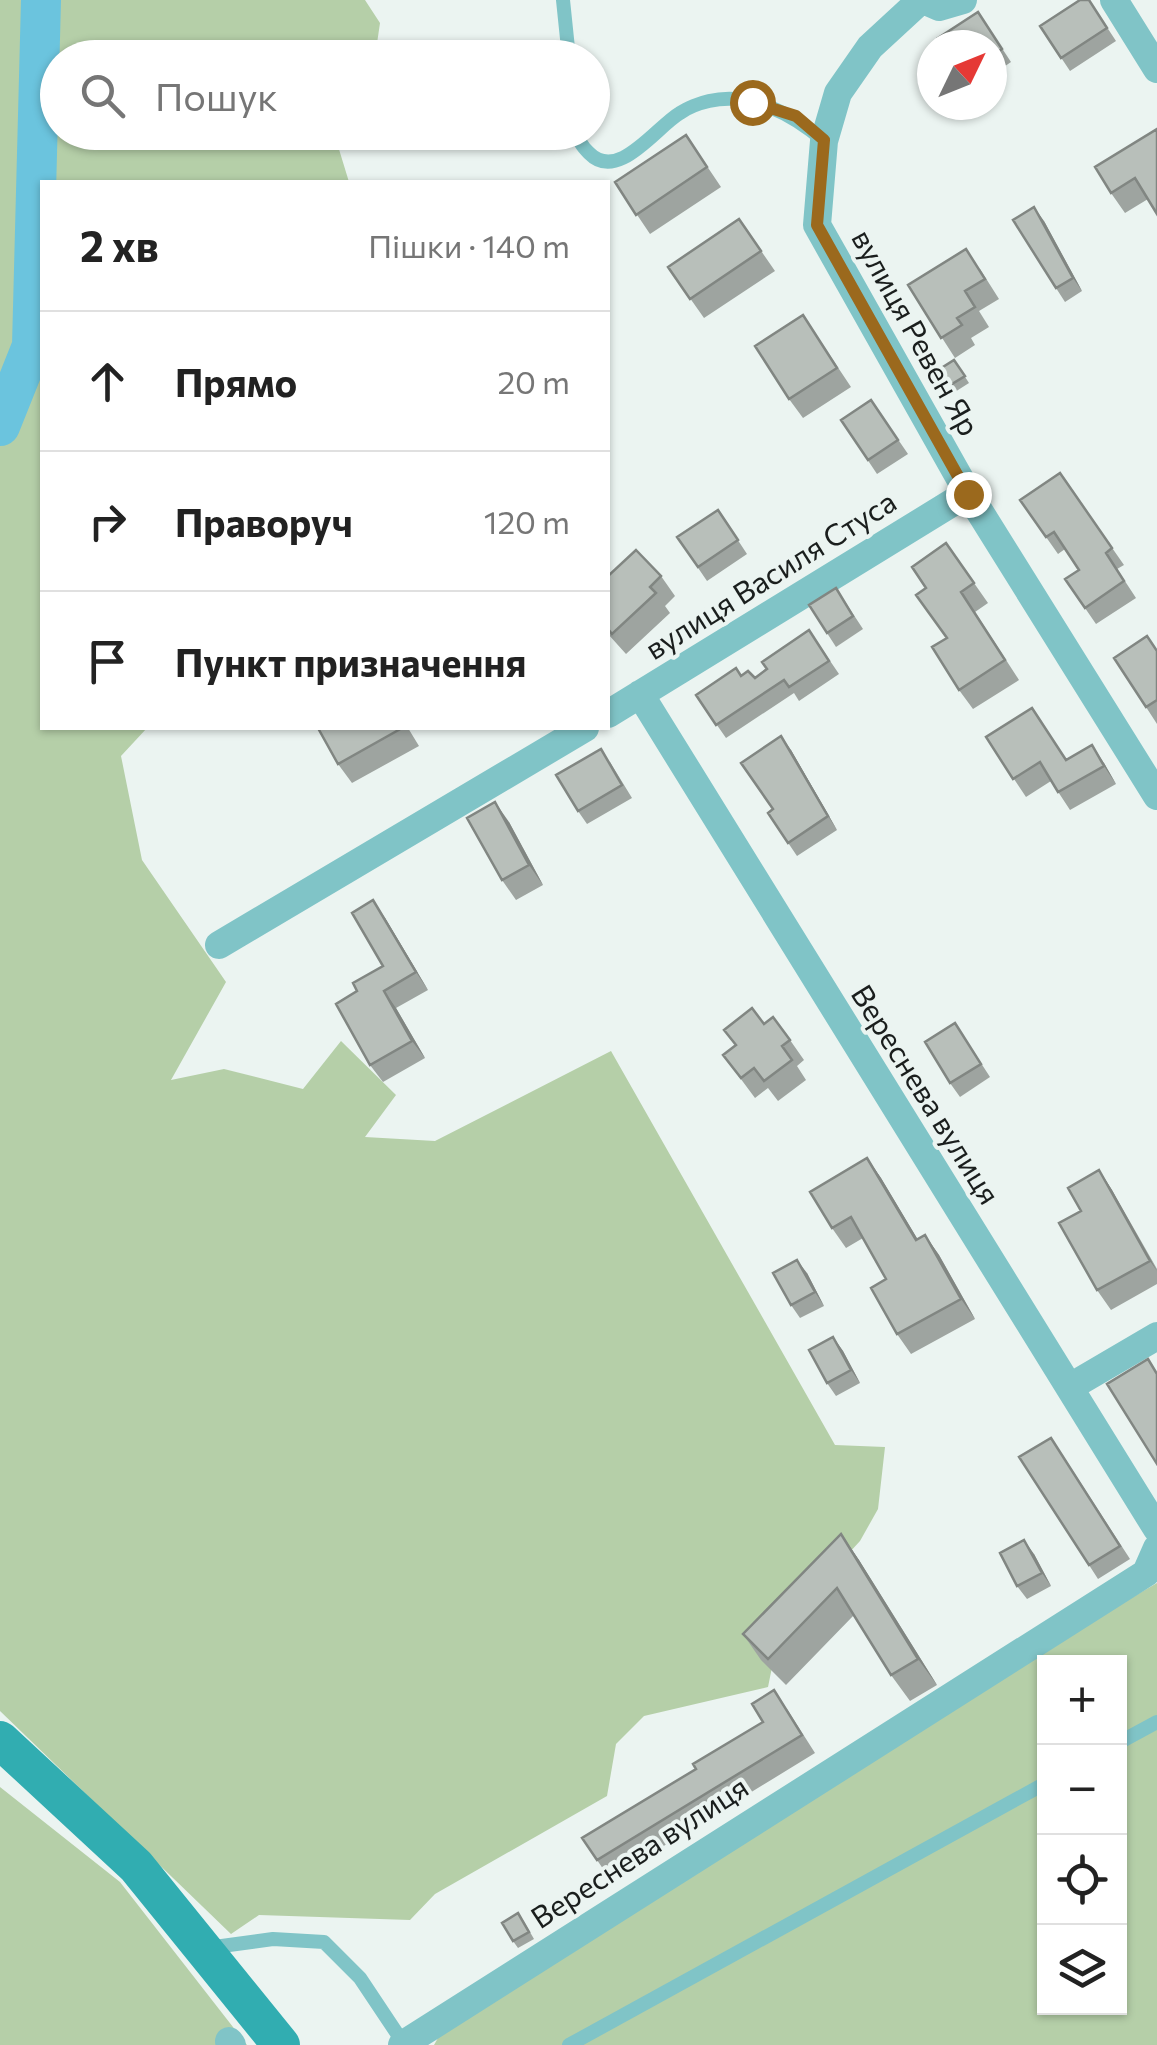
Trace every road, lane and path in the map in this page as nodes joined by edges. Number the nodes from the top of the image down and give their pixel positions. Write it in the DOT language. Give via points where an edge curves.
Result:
graph roads {
  1 [pos="563,0"];
  2 [pos="922,0"];
  3 [pos="963,0"];
  4 [pos="1114,0"];
  5 [pos="568,40"];
  6 [pos="1157,69"];
  7 [pos="824,140"];
  8 [pos="586,150"];
  9 [pos="968,494"];
  10 [pos="640,694"];
  11 [pos="610,713"];
  12 [pos="582,730"];
  13 [pos="1157,796"];
  14 [pos="218,946"];
  15 [pos="1157,1336"];
  16 [pos="1070,1387"];
  17 [pos="1157,1529"];
  18 [pos="1157,1548"];
  19 [pos="1157,1722"];
  20 [pos="1127,1738"];
  21 [pos="0,1740"];
  22 [pos="1037,1788"];
  23 [pos="205,1948"];
  24 [pos="281,2045"];
  25 [pos="403,2045"];
  26 [pos="569,2045"];
  1 -- 5 [label="lane"];
  2 -- 3 [label="street" via="940,6"];
  2 -- 7 [label="street, вулиця Ревен Яр" via="870,47 838,94"];
  4 -- 6 [label="street"];
  7 -- 8 [label="lane" via="796,116 752,102 711,100 681,112 612,162"];
  7 -- 9 [label="street, вулиця Ревен Яр" via="817,225"];
  9 -- 10 [label="street, вулиця Василя Стуса"];
  9 -- 13 [label="street, вулиця Ревен Яр"];
  10 -- 11 [label="street, вулиця Василя Стуса"];
  10 -- 16 [label="street, Вереснева вулиця"];
  12 -- 14 [label="street"];
  15 -- 16 [label="street"];
  16 -- 17 [label="street, Вереснева вулиця"];
  18 -- 25 [label="street, Вереснева вулиця" via="1146,1573"];
  19 -- 20 [label="lane"];
  21 -- 23 [label="street" via="136,1866"];
  22 -- 26 [label="lane"];
  23 -- 24 [label="street"];
  23 -- 25 [label="lane" via="273,1939 324,1942 360,1978"];
}
